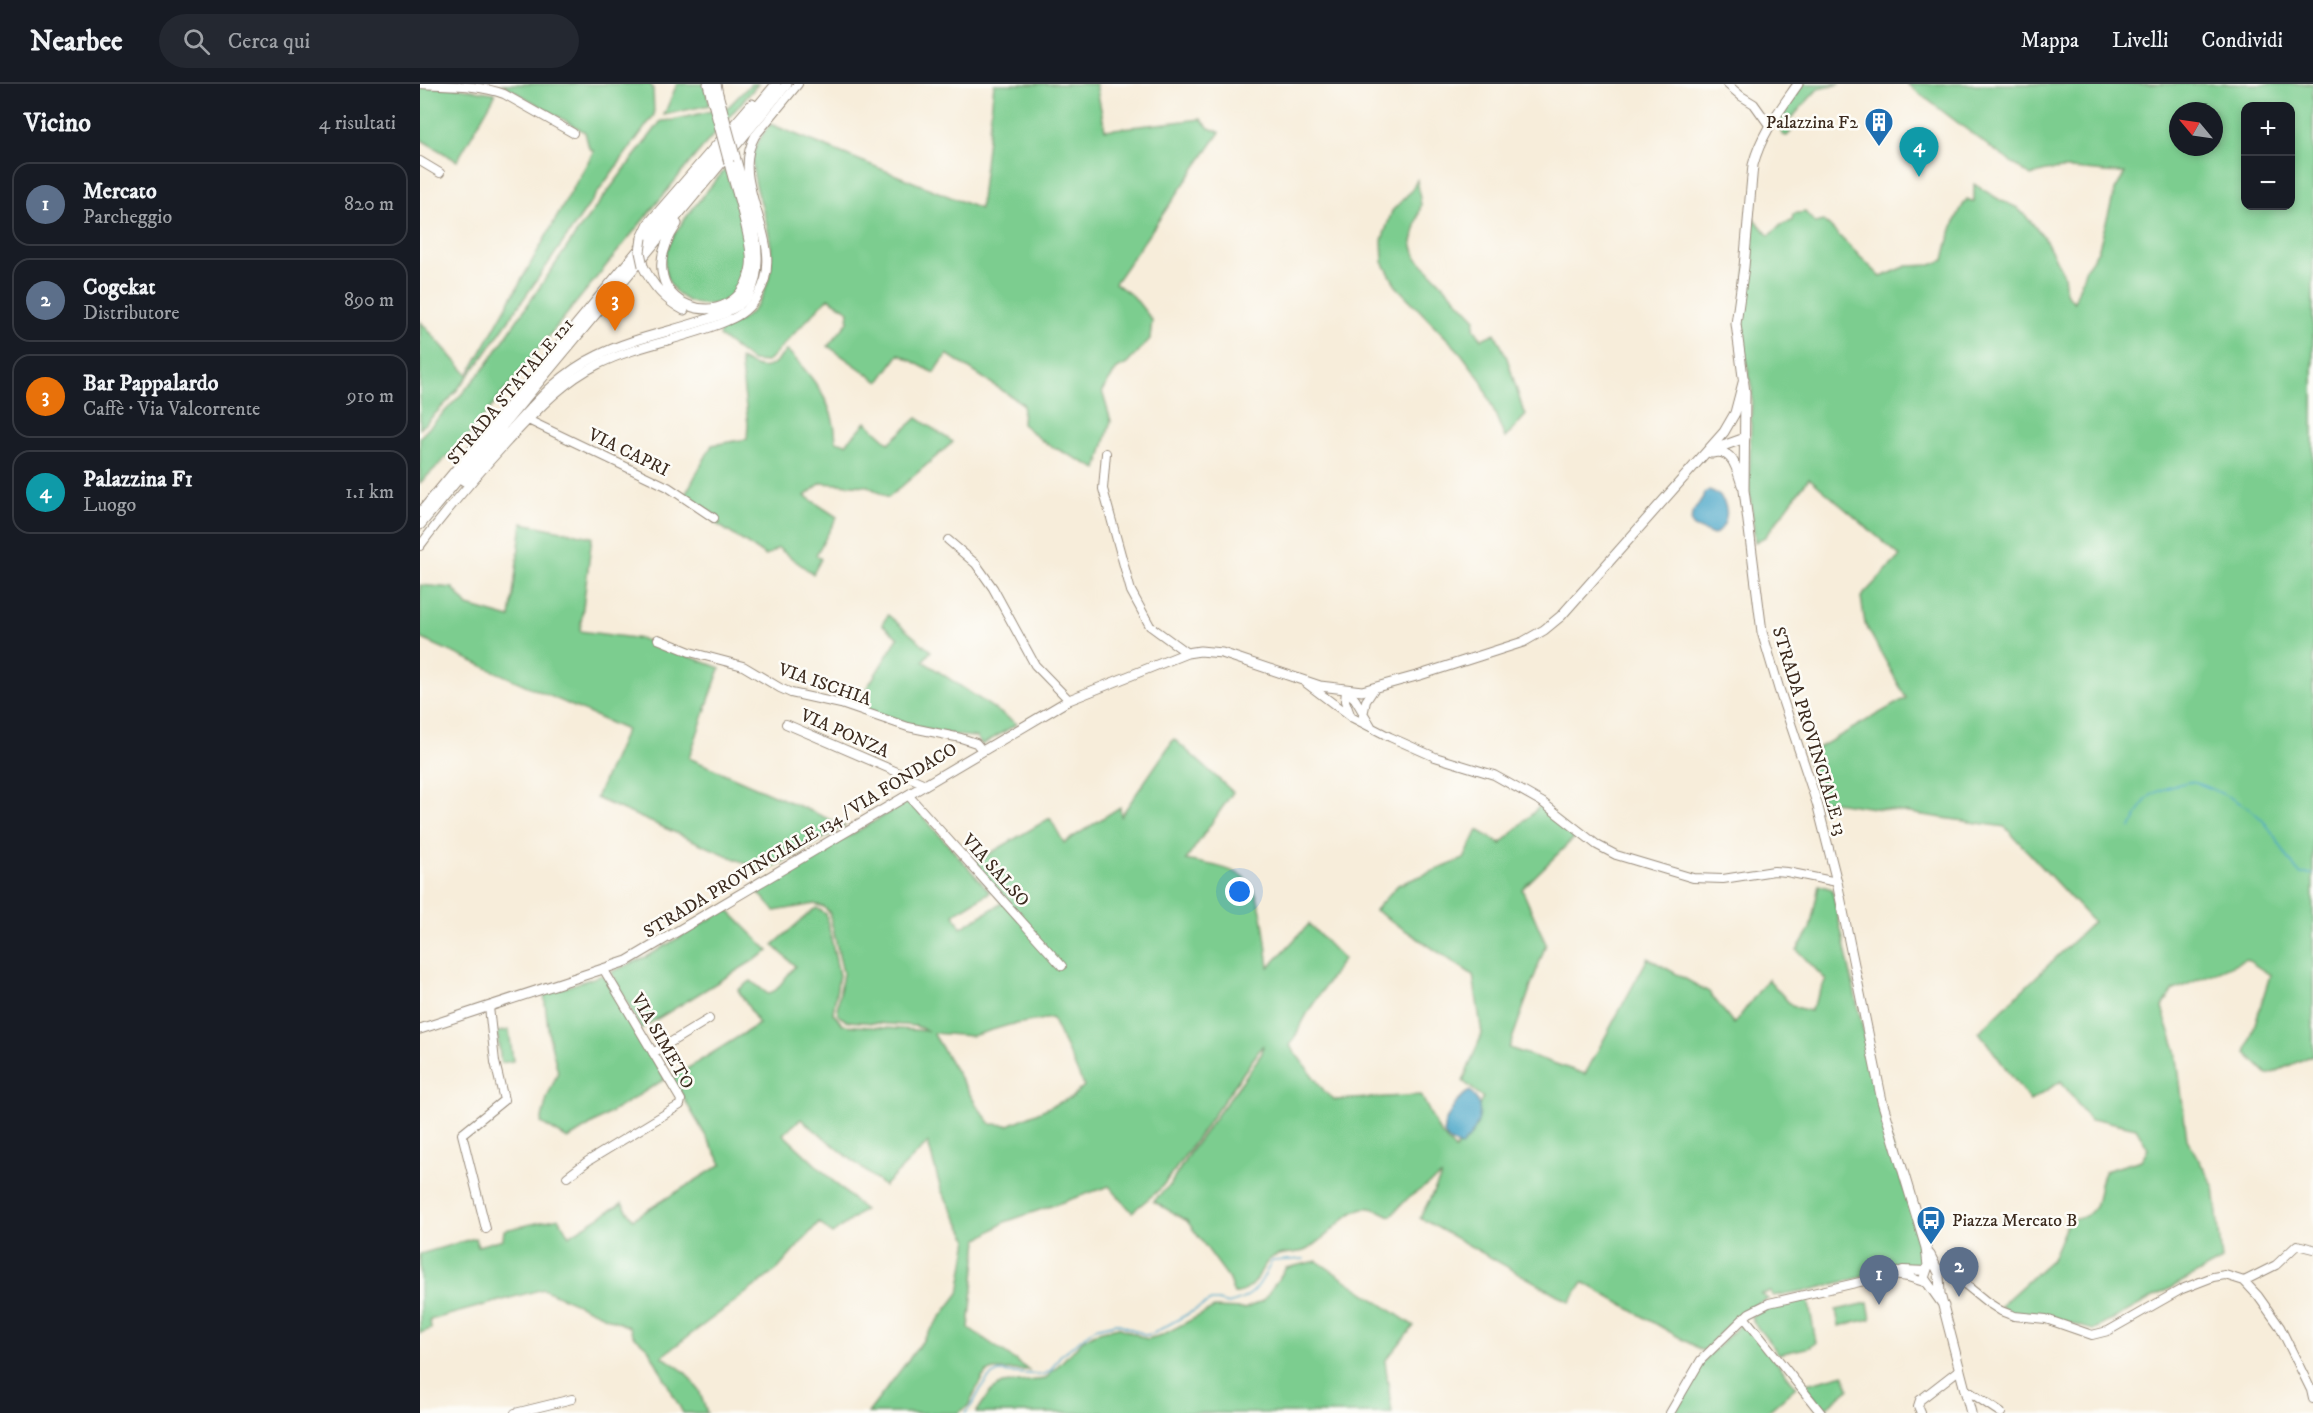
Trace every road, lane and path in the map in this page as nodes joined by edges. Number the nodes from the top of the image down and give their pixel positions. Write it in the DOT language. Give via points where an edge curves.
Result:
graph roads {
  1 [pos="420,84"];
  2 [pos="708,84"];
  3 [pos="716,84"];
  4 [pos="769,84"];
  5 [pos="776,84"];
  6 [pos="787,84"];
  7 [pos="798,84"];
  8 [pos="1727,84"];
  9 [pos="1798,84"];
  10 [pos="715,95"];
  11 [pos="1769,125"];
  12 [pos="573,133"];
  13 [pos="737,144"];
  14 [pos="732,159"];
  15 [pos="420,161"];
  16 [pos="440,173"];
  17 [pos="727,312"];
  18 [pos="1744,379"];
  19 [pos="528,420"];
  20 [pos="1724,432"];
  21 [pos="1745,438"];
  22 [pos="1106,453"];
  23 [pos="1708,455"];
  24 [pos="1681,482"];
  25 [pos="1744,490"];
  26 [pos="420,513"];
  27 [pos="714,518"];
  28 [pos="420,525"];
  29 [pos="420,529"];
  30 [pos="948,540"];
  31 [pos="420,546"];
  32 [pos="658,639"];
  33 [pos="1187,652"];
  34 [pos="1304,681"];
  35 [pos="1374,689"];
  36 [pos="1346,690"];
  37 [pos="1069,700"];
  38 [pos="1363,715"];
  39 [pos="1351,717"];
  40 [pos="786,724"];
  41 [pos="1372,728"];
  42 [pos="982,750"];
  43 [pos="925,784"];
  44 [pos="908,795"];
  45 [pos="1837,882"];
  46 [pos="1062,966"];
  47 [pos="604,970"];
  48 [pos="489,1007"];
  49 [pos="709,1019"];
  50 [pos="420,1029"];
  51 [pos="653,1053"];
  52 [pos="567,1177"];
  53 [pos="486,1229"];
  54 [pos="1923,1235"];
  55 [pos="2313,1249"];
  56 [pos="1935,1272"];
  57 [pos="1890,1275"];
  58 [pos="2244,1281"];
  59 [pos="1928,1283"];
  60 [pos="1944,1306"];
  61 [pos="1744,1317"];
  62 [pos="1960,1369"];
  63 [pos="1965,1389"];
  64 [pos="572,1399"];
  65 [pos="2313,1399"];
  66 [pos="515,1413"];
  67 [pos="1670,1413"];
  68 [pos="1821,1413"];
  69 [pos="1920,1413"];
  70 [pos="1971,1413"];
  71 [pos="2001,1413"];
  1 -- 12 [label="street" via="493,89"];
  2 -- 10 [label="main road"];
  3 -- 10 [label="main road"];
  4 -- 17 [label="main road, bridge" via="649,224 642,238 643,266 657,289 682,309 699,314"];
  5 -- 26 [label="main road, STRADA STATALE 121"];
  6 -- 13 [label="main road, STRADA STATALE 121"];
  7 -- 19 [label="street" via="750,145 747,174 767,257 765,277 752,303 728,321 598,364 562,386"];
  8 -- 11 [label="street" via="1755,104"];
  9 -- 11 [label="main road, STRADA PROVINCIALE 13"];
  10 -- 14 [label="main road, bridge"];
  11 -- 18 [label="main road, STRADA PROVINCIALE 13" via="1753,165 1736,316"];
  13 -- 14 [label="main road" via="724,167 668,237 661,257 665,283 681,302 693,308 722,306 747,282 749,246"];
  13 -- 28 [label="main road, STRADA STATALE 121"];
  14 -- 17 [label="main road" via="753,226 758,263 750,292"];
  15 -- 16 [label="street"];
  17 -- 29 [label="main road" via="628,343 574,369 537,400"];
  18 -- 20 [label="main road" via="1735,412"];
  18 -- 21 [label="main road, STRADA PROVINCIALE 13"];
  19 -- 27 [label="street, VIA CAPRI" via="668,487"];
  19 -- 31 [label="street" via="464,489"];
  20 -- 21 [label="main road"];
  20 -- 24 [label="main road"];
  21 -- 23 [label="main road"];
  21 -- 25 [label="main road, STRADA PROVINCIALE 13"];
  22 -- 33 [label="street" via="1103,489 1131,591 1150,626"];
  23 -- 24 [label="main road"];
  23 -- 25 [label="main road" via="1728,455 1735,462"];
  24 -- 35 [label="main road" via="1544,630 1523,642"];
  25 -- 45 [label="main road, STRADA PROVINCIALE 13" via="1762,632 1818,803"];
  30 -- 37 [label="street" via="976,564 1035,664"];
  32 -- 42 [label="street, VIA ISCHIA" via="743,666 791,693 976,742"];
  33 -- 34 [label="main road" via="1233,655"];
  33 -- 37 [label="main road, STRADA PROVINCIALE 134 / VIA FONDACO"];
  34 -- 36 [label="main road"];
  34 -- 39 [label="street"];
  35 -- 36 [label="main road"];
  35 -- 38 [label="street"];
  36 -- 38 [label="street"];
  36 -- 39 [label="street"];
  37 -- 42 [label="main road, STRADA PROVINCIALE 134 / VIA FONDACO"];
  38 -- 41 [label="street"];
  39 -- 41 [label="street"];
  40 -- 43 [label="street, VIA PONZA"];
  41 -- 45 [label="street" via="1434,757 1494,775 1542,802 1597,846 1654,868 1709,879 1774,871"];
  42 -- 43 [label="main road, STRADA PROVINCIALE 134 / VIA FONDACO"];
  43 -- 44 [label="main road, STRADA PROVINCIALE 134 / VIA FONDACO"];
  44 -- 46 [label="street, VIA SALSO"];
  44 -- 47 [label="main road, STRADA PROVINCIALE 134 / VIA FONDACO" via="645,951"];
  45 -- 54 [label="main road, STRADA PROVINCIALE 13" via="1882,1101"];
  47 -- 48 [label="main road, STRADA PROVINCIALE 134 / VIA FONDACO"];
  47 -- 51 [label="street, VIA SIMETO"];
  48 -- 50 [label="main road, STRADA PROVINCIALE 134 / VIA FONDACO"];
  48 -- 53 [label="street" via="504,1100 462,1134"];
  49 -- 51 [label="street"];
  51 -- 52 [label="street, VIA SIMETO" via="680,1104"];
  54 -- 56 [label="main road, STRADA PROVINCIALE 13"];
  54 -- 56 [label="street" via="1937,1259"];
  55 -- 58 [label="street" via="2297,1245 2276,1265"];
  56 -- 57 [label="street" via="1903,1270"];
  56 -- 58 [label="street" via="2001,1311 2046,1319 2092,1335 2108,1331 2182,1289 2220,1274"];
  56 -- 59 [label="main road" via="1924,1276"];
  56 -- 60 [label="main road"];
  57 -- 59 [label="street"];
  57 -- 61 [label="street" via="1770,1303"];
  58 -- 65 [label="street" via="2280,1328"];
  59 -- 60 [label="main road"];
  60 -- 62 [label="main road"];
  61 -- 67 [label="street" via="1701,1360"];
  61 -- 68 [label="street"];
  62 -- 63 [label="main road"];
  62 -- 69 [label="street" via="1920,1400"];
  63 -- 70 [label="main road"];
  63 -- 71 [label="street"];
  64 -- 66 [label="street"];
}
